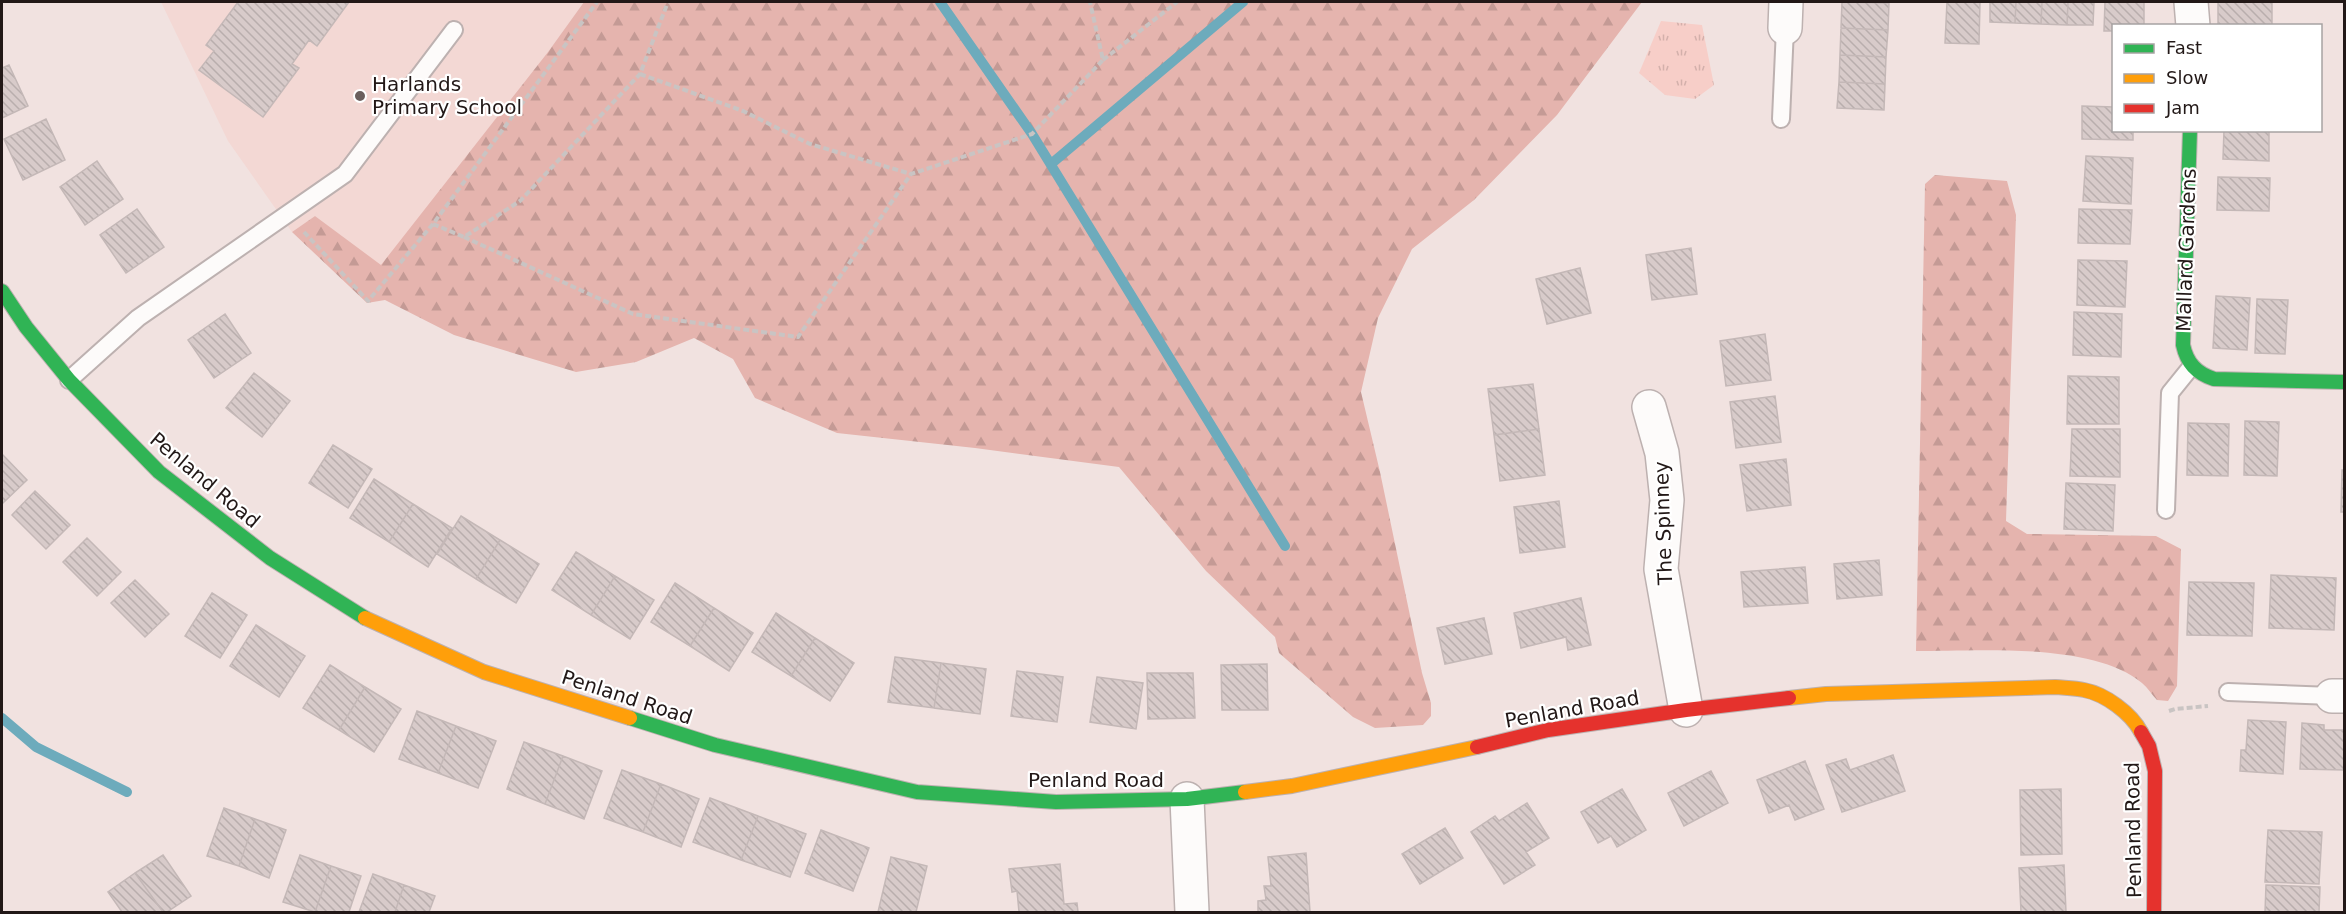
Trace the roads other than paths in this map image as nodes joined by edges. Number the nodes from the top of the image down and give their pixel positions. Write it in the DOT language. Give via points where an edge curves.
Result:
graph roads {
  1 [pos="2191,2"];
  2 [pos="1785,15"];
  3 [pos="2193,24"];
  4 [pos="454,30"];
  5 [pos="1781,119"];
  6 [pos="2190,132"];
  7 [pos="2,291"];
  8 [pos="2191,367"];
  9 [pos="69,380"];
  10 [pos="2344,382"];
  11 [pos="1649,407"];
  12 [pos="2166,510"];
  13 [pos="2228,692"];
  14 [pos="2338,696"];
  15 [pos="1686,710"];
  16 [pos="1187,799"];
  17 [pos="1192,912"];
  18 [pos="2154,912"];
  1 -- 3 [label="street"];
  2 -- 5 [label="lane"];
  4 -- 9 [label="lane" via="345,174 138,318"];
  6 -- 8 [label="street, Mallard Gardens" via="2183,345"];
  7 -- 9 [label="street, Penland Road"];
  8 -- 10 [label="street" via="2214,379"];
  8 -- 12 [label="lane" via="2170,393"];
  9 -- 16 [label="street, Penland Road" via="159,472 270,558 366,618 484,672 715,745 917,792 1056,802"];
  11 -- 15 [label="street, The Spinney" via="1662,453 1666,500 1660,569"];
  13 -- 14 [label="lane"];
  15 -- 16 [label="street, Penland Road" via="1548,730 1292,786"];
  15 -- 18 [label="street, Penland Road" via="1826,694 2055,687 2086,690 2114,703 2138,726 2149,746 2155,771"];
  16 -- 17 [label="street"];
}
